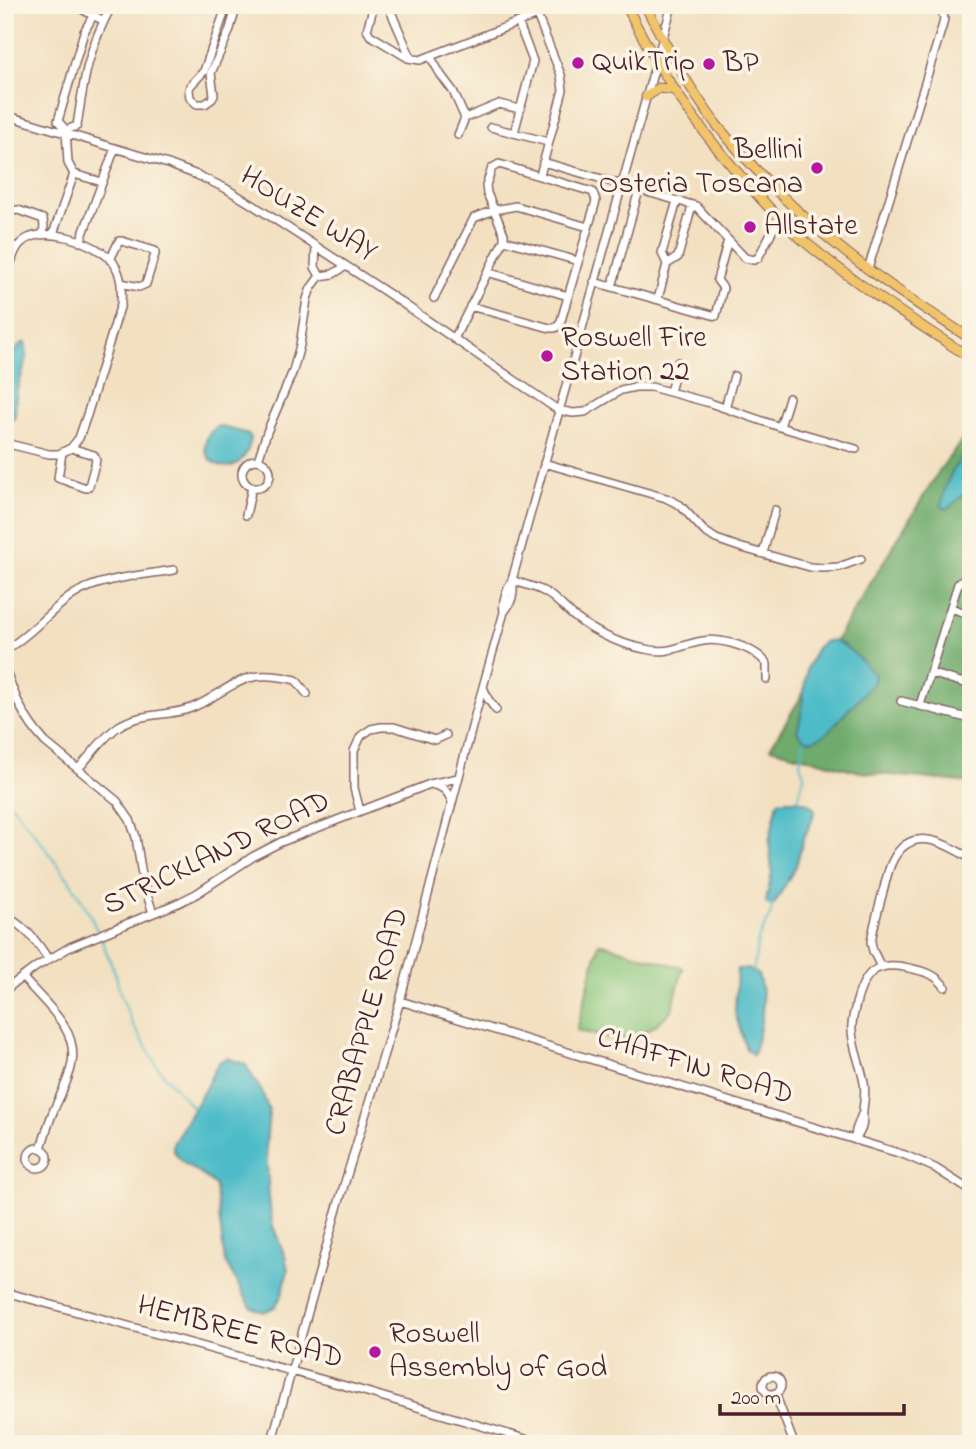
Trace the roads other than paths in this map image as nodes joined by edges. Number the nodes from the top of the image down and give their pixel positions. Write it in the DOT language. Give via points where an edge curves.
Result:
graph roads {
  1 [pos="75,5"];
  2 [pos="113,5"];
  3 [pos="374,5"];
  4 [pos="388,5"];
  5 [pos="533,5"];
  6 [pos="626,5"];
  7 [pos="645,5"];
  8 [pos="671,5"];
  9 [pos="940,5"];
  10 [pos="97,6"];
  11 [pos="226,8"];
  12 [pos="236,9"];
  13 [pos="108,13"];
  14 [pos="537,15"];
  15 [pos="93,16"];
  16 [pos="104,21"];
  17 [pos="518,22"];
  18 [pos="662,38"];
  19 [pos="430,56"];
  20 [pos="411,58"];
  21 [pos="656,63"];
  22 [pos="72,73"];
  23 [pos="84,77"];
  24 [pos="675,90"];
  25 [pos="646,97"];
  26 [pos="520,110"];
  27 [pos="5,115"];
  28 [pos="465,118"];
  29 [pos="491,127"];
  30 [pos="66,131"];
  31 [pos="514,133"];
  32 [pos="458,135"];
  33 [pos="548,142"];
  34 [pos="115,148"];
  35 [pos="543,162"];
  36 [pos="74,174"];
  37 [pos="540,175"];
  38 [pos="102,182"];
  39 [pos="621,184"];
  40 [pos="639,190"];
  41 [pos="677,201"];
  42 [pos="692,206"];
  43 [pos="494,210"];
  44 [pos="779,218"];
  45 [pos="588,227"];
  46 [pos="5,230"];
  47 [pos="43,234"];
  48 [pos="53,234"];
  49 [pos="503,240"];
  50 [pos="728,240"];
  51 [pos="5,242"];
  52 [pos="80,242"];
  53 [pos="316,246"];
  54 [pos="17,248"];
  55 [pos="110,260"];
  56 [pos="578,261"];
  57 [pos="667,264"];
  58 [pos="346,266"];
  59 [pos="868,269"];
  60 [pos="487,272"];
  61 [pos="320,276"];
  62 [pos="594,282"];
  63 [pos="121,283"];
  64 [pos="5,284"];
  65 [pos="612,287"];
  66 [pos="568,296"];
  67 [pos="433,298"];
  68 [pos="658,299"];
  69 [pos="470,306"];
  70 [pos="454,339"];
  71 [pos="971,339"];
  72 [pos="971,358"];
  73 [pos="678,362"];
  74 [pos="734,376"];
  75 [pos="670,392"];
  76 [pos="789,398"];
  77 [pos="726,408"];
  78 [pos="558,410"];
  79 [pos="780,427"];
  80 [pos="5,443"];
  81 [pos="71,448"];
  82 [pos="856,449"];
  83 [pos="62,453"];
  84 [pos="258,460"];
  85 [pos="544,463"];
  86 [pos="252,487"];
  87 [pos="775,510"];
  88 [pos="246,514"];
  89 [pos="763,553"];
  90 [pos="861,559"];
  91 [pos="174,570"];
  92 [pos="971,576"];
  93 [pos="512,580"];
  94 [pos="951,608"];
  95 [pos="971,614"];
  96 [pos="5,650"];
  97 [pos="5,667"];
  98 [pos="930,673"];
  99 [pos="767,679"];
  100 [pos="971,685"];
  101 [pos="482,687"];
  102 [pos="307,694"];
  103 [pos="901,701"];
  104 [pos="920,705"];
  105 [pos="496,710"];
  106 [pos="971,719"];
  107 [pos="446,735"];
  108 [pos="78,769"];
  109 [pos="458,778"];
  110 [pos="430,784"];
  111 [pos="452,803"];
  112 [pos="360,811"];
  113 [pos="971,859"];
  114 [pos="153,914"];
  115 [pos="5,915"];
  116 [pos="48,959"];
  117 [pos="881,967"];
  118 [pos="22,977"];
  119 [pos="404,985"];
  120 [pos="945,987"];
  121 [pos="5,990"];
  122 [pos="400,1001"];
  123 [pos="415,1006"];
  124 [pos="855,1140"];
  125 [pos="41,1148"];
  126 [pos="971,1191"];
  127 [pos="5,1292"];
  128 [pos="292,1371"];
  129 [pos="775,1393"];
  130 [pos="271,1444"];
  131 [pos="542,1444"];
  132 [pos="794,1444"];
  1 -- 15 [label="street"];
  2 -- 13 [label="street"];
  3 -- 20 [label="street" via="369,35"];
  4 -- 20 [label="street"];
  5 -- 14 [label="street"];
  6 -- 21 [label="main road"];
  7 -- 18 [label="main road"];
  8 -- 18 [label="street, CRABAPPLE ROAD"];
  9 -- 59 [label="street" via="943,24"];
  10 -- 13 [label="street"];
  10 -- 15 [label="street"];
  11 -- 12 [label="street"];
  11 -- 12 [label="street" via="208,72"];
  13 -- 16 [label="street"];
  14 -- 17 [label="street"];
  14 -- 33 [label="street" via="562,75 563,89"];
  15 -- 16 [label="street"];
  15 -- 22 [label="street"];
  16 -- 23 [label="street"];
  17 -- 19 [label="street"];
  17 -- 26 [label="street" via="533,61"];
  18 -- 21 [label="street, CRABAPPLE ROAD"];
  18 -- 59 [label="main road" via="708,111 740,149 831,241"];
  19 -- 20 [label="street"];
  19 -- 28 [label="street"];
  21 -- 24 [label="main road"];
  21 -- 25 [label="street, CRABAPPLE ROAD"];
  22 -- 23 [label="street"];
  22 -- 30 [label="street" via="58,121"];
  23 -- 30 [label="street" via="77,126"];
  24 -- 25 [label="main road" via="659,88"];
  24 -- 44 [label="main road" via="726,159"];
  25 -- 39 [label="street, CRABAPPLE ROAD"];
  26 -- 28 [label="street" via="499,104"];
  26 -- 31 [label="street"];
  27 -- 30 [label="street, HOUZE WAY"];
  28 -- 32 [label="street"];
  29 -- 31 [label="street"];
  30 -- 34 [label="street, HOUZE WAY"];
  30 -- 36 [label="street" via="66,155"];
  31 -- 33 [label="street"];
  33 -- 35 [label="street"];
  34 -- 38 [label="street"];
  34 -- 53 [label="street, HOUZE WAY" via="225,188"];
  35 -- 37 [label="street"];
  35 -- 39 [label="street"];
  36 -- 38 [label="street"];
  36 -- 48 [label="street"];
  37 -- 43 [label="street" via="496,165 486,185"];
  37 -- 45 [label="street" via="593,192 596,201"];
  38 -- 52 [label="street"];
  39 -- 40 [label="street"];
  39 -- 62 [label="street, CRABAPPLE ROAD"];
  40 -- 41 [label="street"];
  40 -- 65 [label="street"];
  41 -- 42 [label="street"];
  41 -- 57 [label="street" via="662,253"];
  42 -- 50 [label="street"];
  42 -- 57 [label="street" via="678,257"];
  43 -- 45 [label="street" via="516,206"];
  43 -- 49 [label="street"];
  43 -- 67 [label="street" via="474,218"];
  44 -- 50 [label="street" via="754,260 745,258"];
  44 -- 72 [label="main road" via="863,287"];
  45 -- 56 [label="street"];
  46 -- 47 [label="street" via="11,211 18,210 43,219"];
  47 -- 48 [label="street"];
  47 -- 54 [label="street"];
  48 -- 52 [label="street"];
  49 -- 56 [label="street"];
  49 -- 60 [label="street"];
  50 -- 68 [label="street" via="717,280 723,288 716,316"];
  51 -- 54 [label="street"];
  52 -- 55 [label="street"];
  53 -- 58 [label="street, HOUZE WAY"];
  53 -- 61 [label="street" via="315,267"];
  54 -- 64 [label="street"];
  55 -- 63 [label="street"];
  55 -- 63 [label="street" via="119,241 155,251 144,287"];
  56 -- 66 [label="street"];
  57 -- 68 [label="street"];
  58 -- 61 [label="street"];
  58 -- 70 [label="street, HOUZE WAY"];
  59 -- 71 [label="main road"];
  60 -- 66 [label="street"];
  60 -- 69 [label="street"];
  61 -- 84 [label="street" via="307,299 293,371"];
  62 -- 65 [label="street"];
  62 -- 78 [label="street, CRABAPPLE ROAD"];
  63 -- 81 [label="street" via="121,304 92,401"];
  65 -- 68 [label="street"];
  66 -- 69 [label="street" via="555,328"];
  69 -- 70 [label="street"];
  70 -- 78 [label="street, HOUZE WAY"];
  73 -- 75 [label="street"];
  74 -- 77 [label="street"];
  75 -- 77 [label="street"];
  75 -- 78 [label="street" via="635,387 621,390 585,412"];
  76 -- 79 [label="street"];
  77 -- 79 [label="street"];
  78 -- 85 [label="street, CRABAPPLE ROAD"];
  79 -- 82 [label="street"];
  80 -- 83 [label="street"];
  81 -- 83 [label="street"];
  81 -- 83 [label="street" via="94,455 96,460 86,488 58,478"];
  84 -- 86 [label="street" via="243,469 243,478"];
  84 -- 86 [label="street" via="269,468 270,477 265,485"];
  85 -- 89 [label="street" via="666,498 716,539"];
  85 -- 93 [label="street, CRABAPPLE ROAD"];
  86 -- 88 [label="street"];
  87 -- 89 [label="street"];
  89 -- 90 [label="street" via="823,569"];
  91 -- 96 [label="street" via="83,589"];
  92 -- 94 [label="street" via="958,584"];
  93 -- 99 [label="street" via="542,590 605,637 626,644 666,652 714,640 742,647 767,664"];
  93 -- 101 [label="street, CRABAPPLE ROAD" via="510,605"];
  94 -- 95 [label="street"];
  94 -- 98 [label="street"];
  97 -- 108 [label="street" via="27,721"];
  98 -- 100 [label="street"];
  98 -- 104 [label="street"];
  101 -- 105 [label="street"];
  101 -- 109 [label="street, CRABAPPLE ROAD"];
  102 -- 108 [label="street" via="296,680 252,677 190,709 120,725"];
  103 -- 104 [label="street"];
  104 -- 106 [label="street"];
  107 -- 112 [label="street" via="435,740 380,727 360,737 354,751 354,788"];
  108 -- 114 [label="street" via="117,801 130,820"];
  109 -- 110 [label="street, STRICKLAND ROAD"];
  109 -- 111 [label="street, CRABAPPLE ROAD"];
  110 -- 111 [label="street" via="442,787"];
  110 -- 112 [label="street, STRICKLAND ROAD"];
  111 -- 119 [label="street, CRABAPPLE ROAD"];
  112 -- 114 [label="street, STRICKLAND ROAD" via="281,842 196,894"];
  113 -- 117 [label="street" via="928,839 907,843 898,852 890,864 871,942"];
  114 -- 116 [label="street, STRICKLAND ROAD"];
  115 -- 116 [label="street" via="37,941"];
  116 -- 118 [label="street, STRICKLAND ROAD"];
  117 -- 120 [label="street" via="898,965 937,976"];
  117 -- 124 [label="street" via="861,987 852,1024 865,1104 862,1131"];
  118 -- 121 [label="street, STRICKLAND ROAD"];
  118 -- 125 [label="street" via="63,1024 73,1050 71,1074"];
  119 -- 122 [label="street, CRABAPPLE ROAD"];
  119 -- 123 [label="street"];
  122 -- 123 [label="street, CHAFFIN ROAD"];
  122 -- 128 [label="street, CRABAPPLE ROAD"];
  123 -- 124 [label="street, CHAFFIN ROAD"];
  124 -- 126 [label="street, CHAFFIN ROAD" via="935,1168"];
  127 -- 128 [label="street, HEMBREE ROAD"];
  128 -- 130 [label="street, CRABAPPLE ROAD"];
  128 -- 131 [label="street, HEMBREE ROAD"];
  129 -- 132 [label="street"];
}
